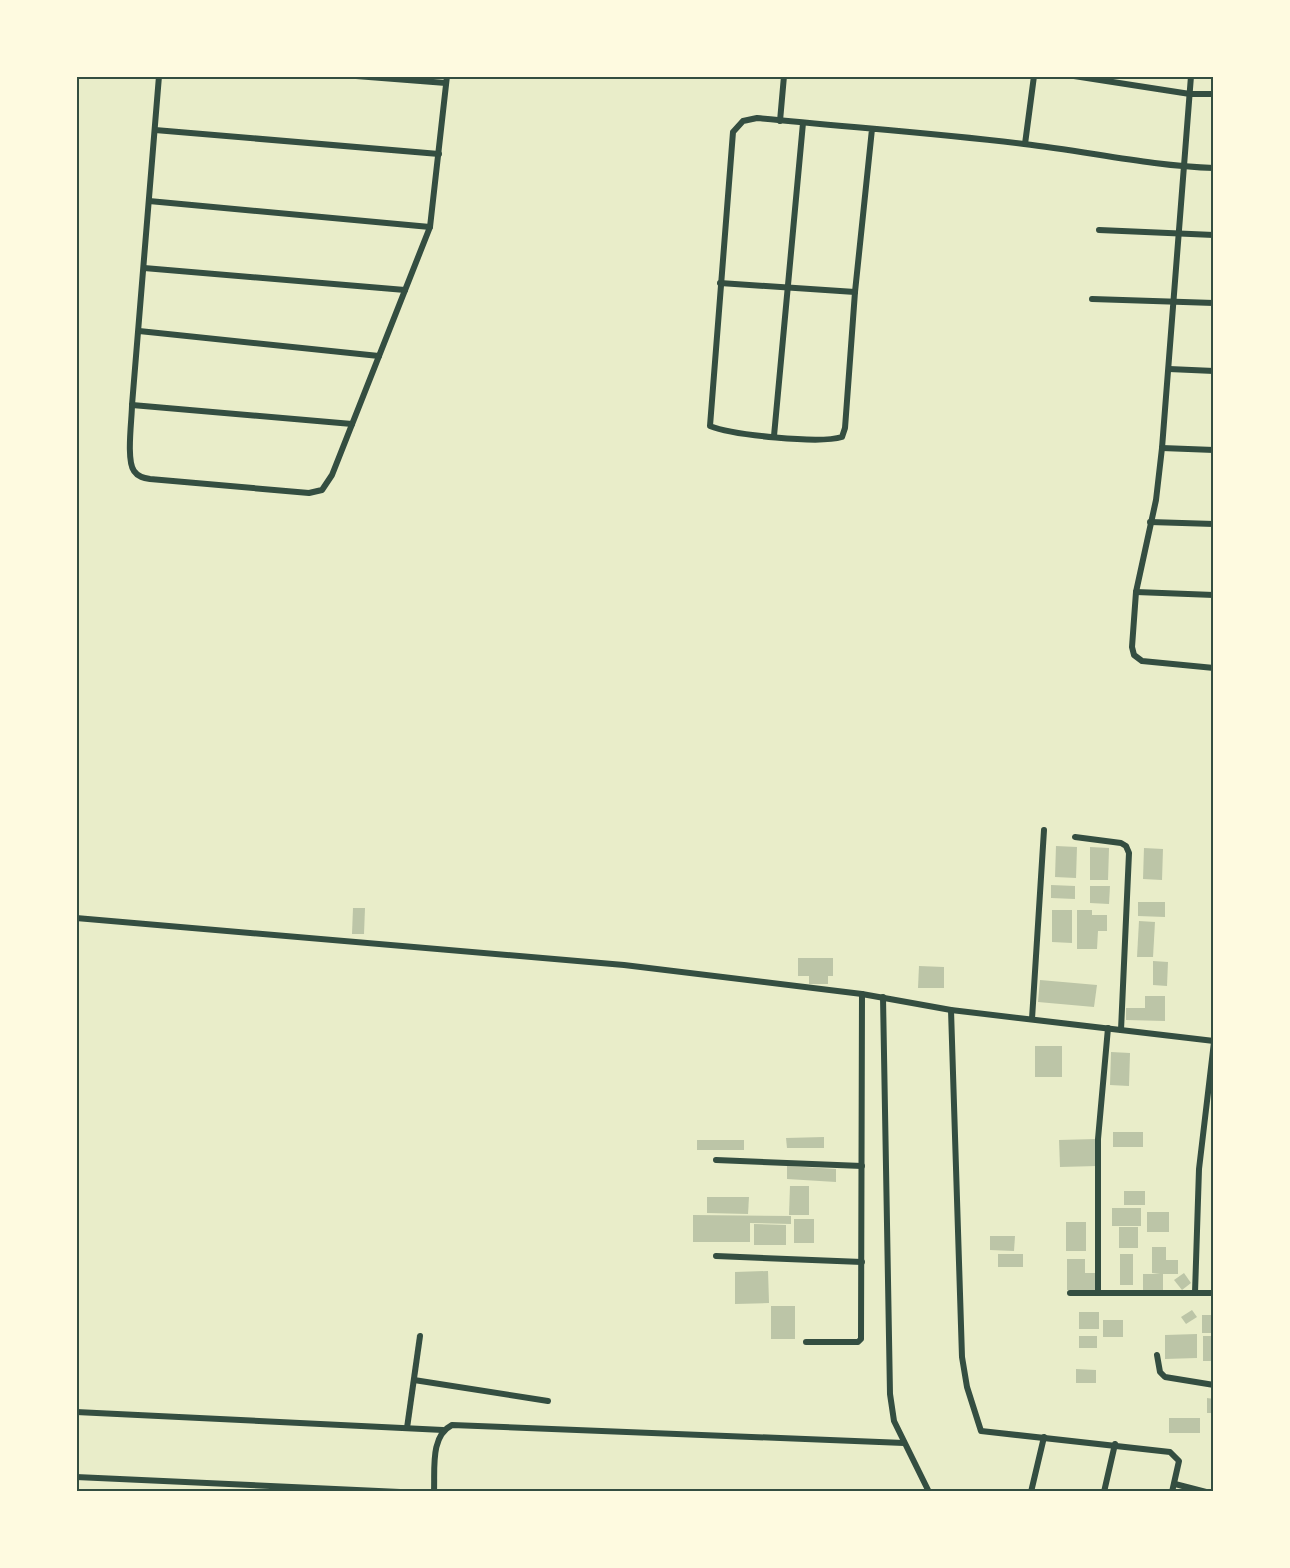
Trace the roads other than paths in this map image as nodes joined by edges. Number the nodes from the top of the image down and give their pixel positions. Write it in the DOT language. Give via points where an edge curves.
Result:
graph roads {
  1 [pos="159,76"];
  2 [pos="356,76"];
  3 [pos="784,76"];
  4 [pos="1034,76"];
  5 [pos="1074,76"];
  6 [pos="1191,76"];
  7 [pos="447,80"];
  8 [pos="1190,94"];
  9 [pos="1214,94"];
  10 [pos="780,121"];
  11 [pos="803,123"];
  12 [pos="872,129"];
  13 [pos="155,130"];
  14 [pos="1025,144"];
  15 [pos="439,154"];
  16 [pos="1185,167"];
  17 [pos="1214,168"];
  18 [pos="149,201"];
  19 [pos="430,227"];
  20 [pos="1099,230"];
  21 [pos="1181,234"];
  22 [pos="1214,235"];
  23 [pos="144,268"];
  24 [pos="720,283"];
  25 [pos="787,286"];
  26 [pos="405,290"];
  27 [pos="855,292"];
  28 [pos="1092,300"];
  29 [pos="1174,301"];
  30 [pos="1214,303"];
  31 [pos="139,331"];
  32 [pos="380,356"];
  33 [pos="1169,369"];
  34 [pos="1214,371"];
  35 [pos="132,405"];
  36 [pos="352,424"];
  37 [pos="774,436"];
  38 [pos="1162,448"];
  39 [pos="1214,450"];
  40 [pos="1150,522"];
  41 [pos="1214,524"];
  42 [pos="1136,592"];
  43 [pos="1214,595"];
  44 [pos="1214,668"];
  45 [pos="1044,830"];
  46 [pos="1075,837"];
  47 [pos="76,918"];
  48 [pos="862,994"];
  49 [pos="883,997"];
  50 [pos="951,1010"];
  51 [pos="1032,1019"];
  52 [pos="1108,1028"];
  53 [pos="1121,1029"];
  54 [pos="1214,1042"];
  55 [pos="716,1160"];
  56 [pos="862,1166"];
  57 [pos="716,1256"];
  58 [pos="862,1262"];
  59 [pos="1070,1293"];
  60 [pos="1098,1293"];
  61 [pos="1195,1293"];
  62 [pos="1214,1293"];
  63 [pos="420,1336"];
  64 [pos="806,1342"];
  65 [pos="1157,1355"];
  66 [pos="414,1380"];
  67 [pos="1214,1385"];
  68 [pos="548,1401"];
  69 [pos="76,1412"];
  70 [pos="407,1428"];
  71 [pos="442,1430"];
  72 [pos="1044,1437"];
  73 [pos="904,1443"];
  74 [pos="1115,1444"];
  75 [pos="76,1477"];
  76 [pos="1175,1484"];
  77 [pos="400,1491"];
  78 [pos="434,1491"];
  79 [pos="929,1491"];
  80 [pos="1031,1491"];
  81 [pos="1104,1491"];
  82 [pos="1172,1491"];
  83 [pos="1206,1491"];
  1 -- 13 [label="street"];
  2 -- 7 [label="street"];
  3 -- 10 [label="street"];
  4 -- 14 [label="street"];
  5 -- 8 [label="street"];
  6 -- 8 [label="street"];
  7 -- 15 [label="street"];
  8 -- 9 [label="street"];
  8 -- 16 [label="street"];
  10 -- 11 [label="street"];
  10 -- 24 [label="street" via="743,121 733,132"];
  11 -- 12 [label="street"];
  11 -- 25 [label="street"];
  12 -- 14 [label="street"];
  12 -- 27 [label="street"];
  13 -- 15 [label="street"];
  13 -- 18 [label="street"];
  14 -- 16 [label="street"];
  15 -- 19 [label="street"];
  16 -- 17 [label="street"];
  16 -- 21 [label="street"];
  18 -- 19 [label="street"];
  18 -- 23 [label="street"];
  19 -- 26 [label="street"];
  20 -- 21 [label="street"];
  21 -- 22 [label="street"];
  21 -- 29 [label="street"];
  23 -- 26 [label="street"];
  23 -- 31 [label="street"];
  24 -- 25 [label="street"];
  24 -- 37 [label="street" via="710,426"];
  25 -- 27 [label="street"];
  25 -- 37 [label="street"];
  26 -- 32 [label="street"];
  27 -- 37 [label="street" via="842,437 832,440"];
  28 -- 29 [label="street"];
  29 -- 30 [label="street"];
  29 -- 33 [label="street"];
  31 -- 32 [label="street"];
  31 -- 35 [label="street"];
  32 -- 36 [label="street"];
  33 -- 34 [label="street"];
  33 -- 38 [label="street"];
  35 -- 36 [label="street"];
  35 -- 36 [label="street" via="130,456 132,470 140,476 309,493 322,490 332,476"];
  38 -- 39 [label="street"];
  38 -- 40 [label="street"];
  40 -- 41 [label="street"];
  40 -- 42 [label="street"];
  42 -- 43 [label="street"];
  42 -- 44 [label="street" via="1134,656 1142,661"];
  45 -- 51 [label="street"];
  46 -- 53 [label="street" via="1121,843 1129,853"];
  47 -- 48 [label="street" via="624,965"];
  48 -- 49 [label="street"];
  48 -- 56 [label="street"];
  49 -- 50 [label="street"];
  49 -- 73 [label="street" via="890,1394 894,1421"];
  50 -- 51 [label="street"];
  50 -- 72 [label="street" via="962,1357 967,1387 981,1431"];
  51 -- 52 [label="street"];
  52 -- 53 [label="street"];
  52 -- 60 [label="street" via="1098,1139"];
  53 -- 54 [label="street"];
  54 -- 61 [label="street" via="1199,1169"];
  55 -- 56 [label="street"];
  56 -- 58 [label="street"];
  57 -- 58 [label="street"];
  58 -- 64 [label="street" via="861,1340"];
  59 -- 60 [label="street"];
  60 -- 61 [label="street"];
  61 -- 62 [label="street"];
  63 -- 66 [label="street"];
  65 -- 67 [label="street" via="1165,1377"];
  66 -- 68 [label="street"];
  66 -- 70 [label="street"];
  69 -- 70 [label="street"];
  70 -- 71 [label="street"];
  71 -- 73 [label="street" via="452,1425"];
  71 -- 78 [label="street" via="437,1440"];
  72 -- 74 [label="street"];
  72 -- 80 [label="street"];
  73 -- 79 [label="street"];
  74 -- 76 [label="street" via="1170,1452 1179,1461"];
  74 -- 81 [label="street"];
  75 -- 77 [label="street"];
  76 -- 82 [label="street"];
  76 -- 83 [label="street"];
}
